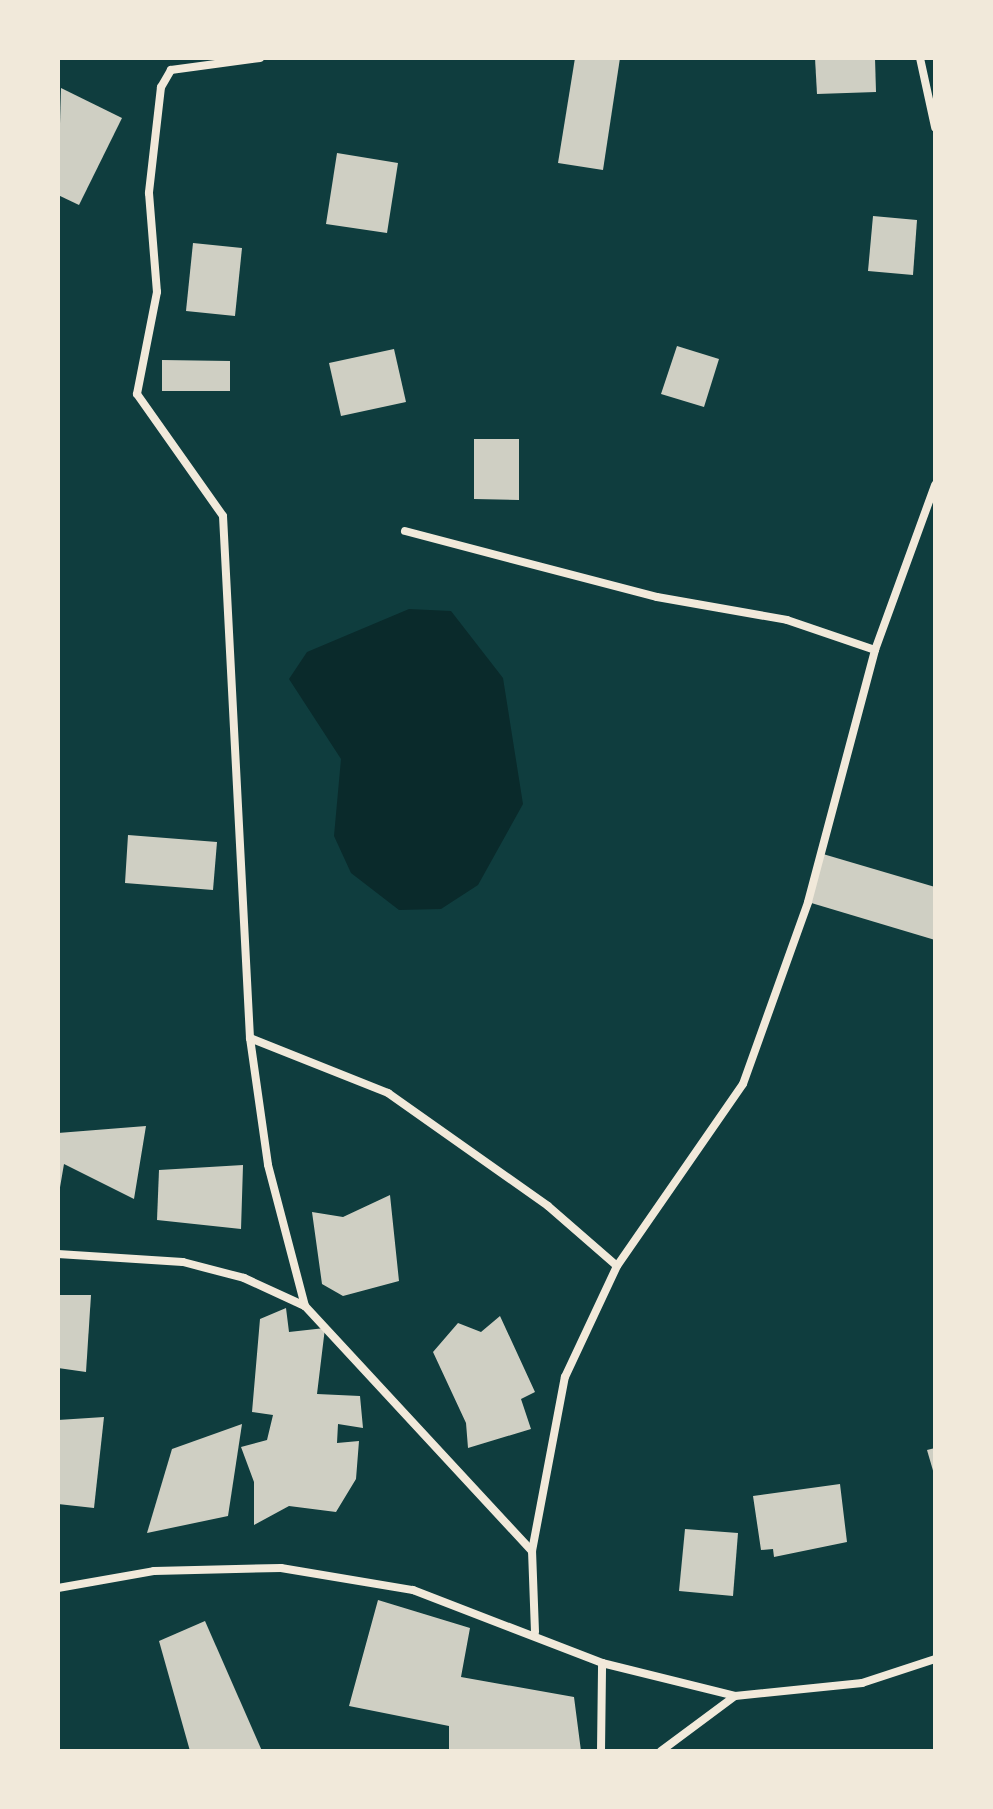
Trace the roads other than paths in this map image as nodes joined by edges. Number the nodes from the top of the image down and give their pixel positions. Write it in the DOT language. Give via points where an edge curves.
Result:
graph roads {
  1 [pos="260,58"];
  2 [pos="920,58"];
  3 [pos="935,127"];
  4 [pos="935,485"];
  5 [pos="405,531"];
  6 [pos="875,650"];
  7 [pos="250,1038"];
  8 [pos="58,1254"];
  9 [pos="617,1266"];
  10 [pos="305,1306"];
  11 [pos="532,1551"];
  12 [pos="58,1588"];
  13 [pos="535,1632"];
  14 [pos="935,1659"];
  15 [pos="602,1663"];
  16 [pos="735,1696"];
  17 [pos="601,1751"];
  18 [pos="661,1751"];
  1 -- 7 [label="street" via="171,70 161,87 149,193 157,292 137,394 223,516"];
  2 -- 3 [label="street"];
  4 -- 6 [label="street"];
  5 -- 6 [label="street" via="657,597 787,620"];
  6 -- 9 [label="street" via="808,902 743,1084"];
  7 -- 9 [label="street" via="388,1093 548,1206"];
  7 -- 10 [label="street" via="268,1165"];
  8 -- 10 [label="street" via="183,1262 244,1278"];
  9 -- 11 [label="street" via="565,1377"];
  10 -- 11 [label="street"];
  11 -- 13 [label="street"];
  12 -- 13 [label="street" via="154,1571 281,1568 413,1590"];
  13 -- 15 [label="street"];
  14 -- 16 [label="street" via="862,1683"];
  15 -- 16 [label="street"];
  15 -- 17 [label="street"];
  16 -- 18 [label="street"];
}
